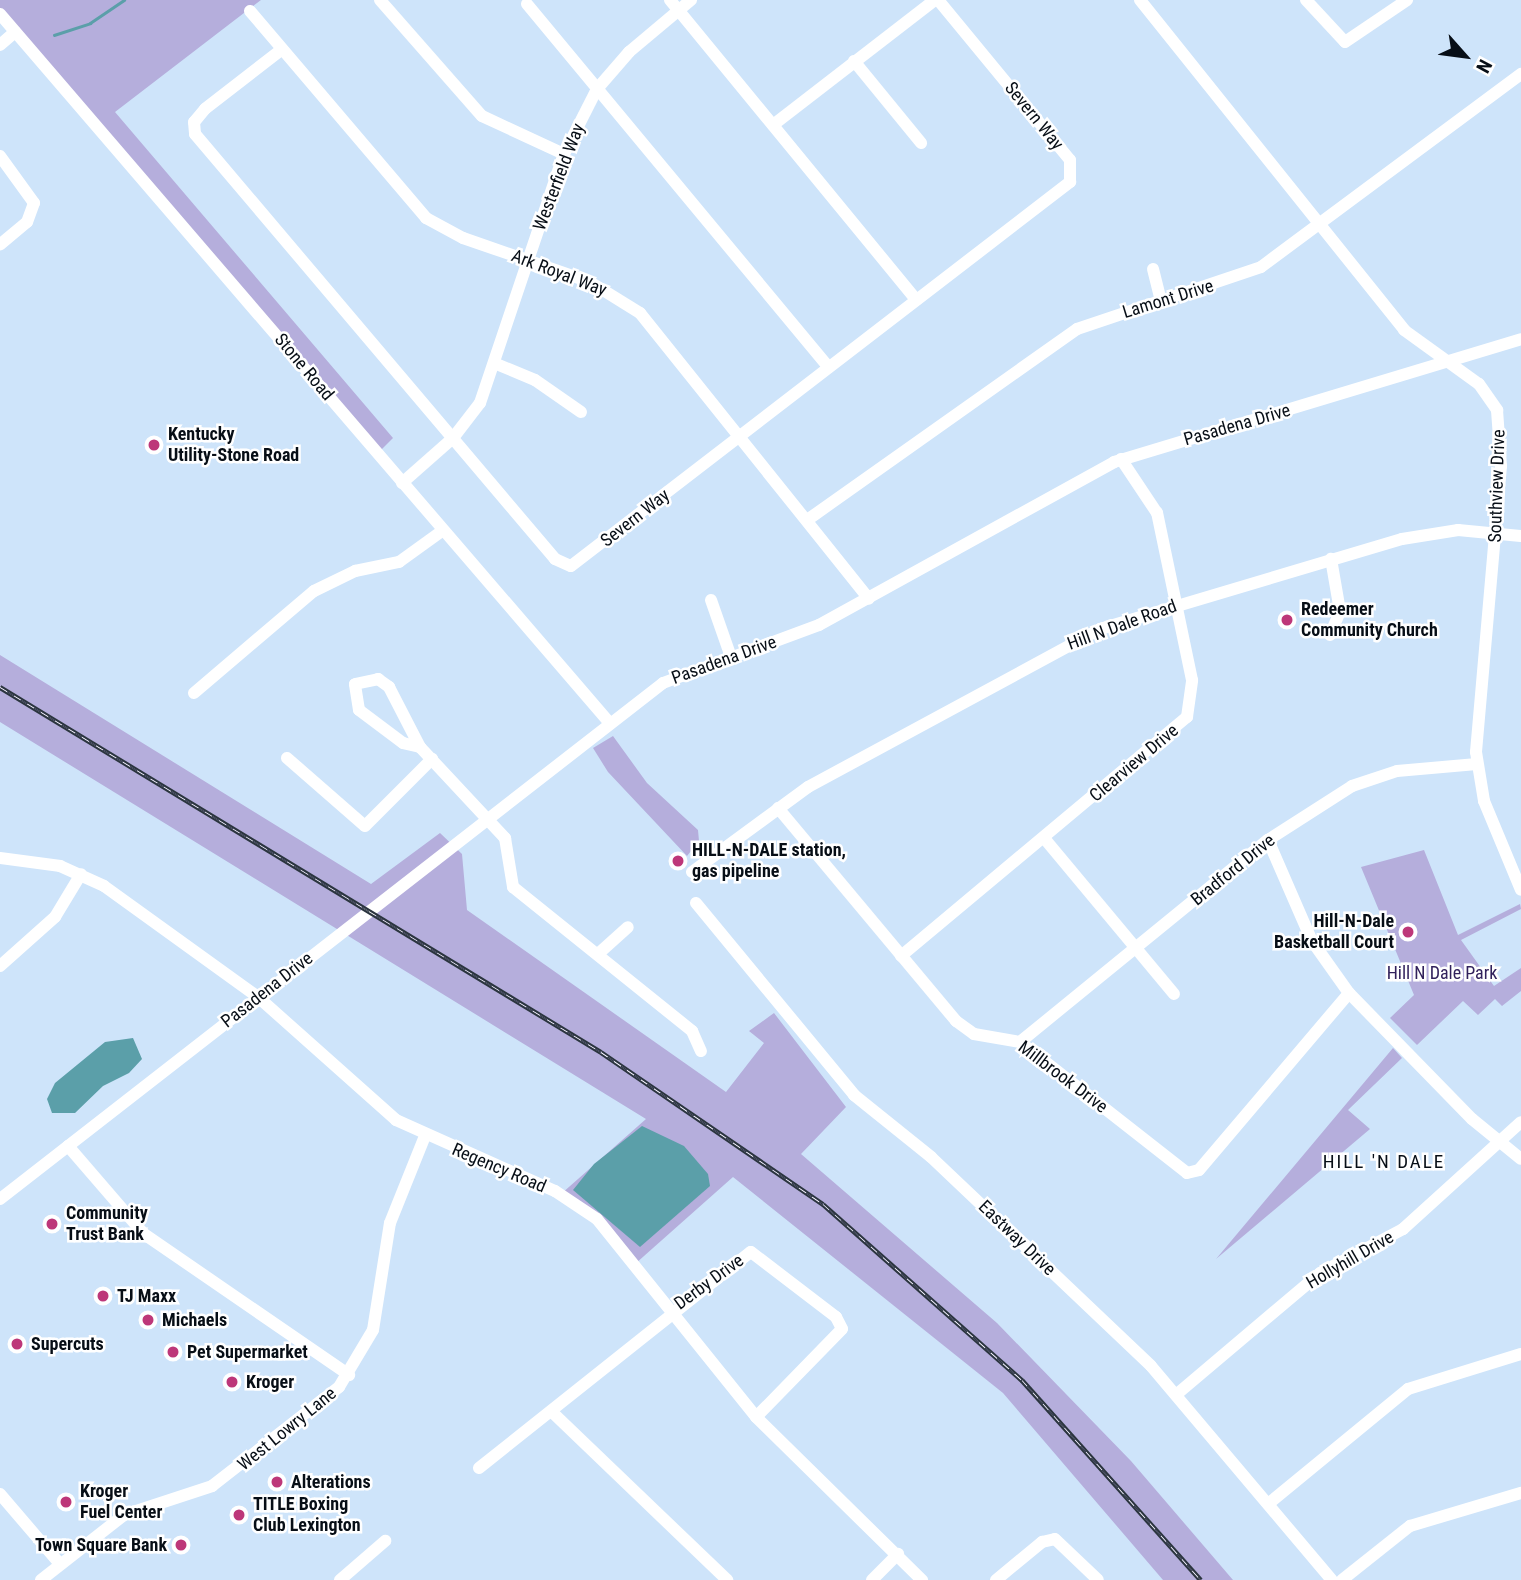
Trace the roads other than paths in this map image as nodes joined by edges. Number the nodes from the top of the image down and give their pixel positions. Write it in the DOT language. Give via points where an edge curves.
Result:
graph roads {
  1 [pos="380,0"];
  2 [pos="691,0"];
  3 [pos="937,0"];
  4 [pos="1140,0"];
  5 [pos="1306,0"];
  6 [pos="1407,0"];
  7 [pos="527,4"];
  8 [pos="674,5"];
  9 [pos="250,11"];
  10 [pos="0,14"];
  11 [pos="15,32"];
  12 [pos="0,45"];
  13 [pos="281,50"];
  14 [pos="854,61"];
  15 [pos="1521,74"];
  16 [pos="597,89"];
  17 [pos="773,125"];
  18 [pos="921,143"];
  19 [pos="564,154"];
  20 [pos="0,156"];
  21 [pos="1316,224"];
  22 [pos="0,245"];
  23 [pos="528,260"];
  24 [pos="1153,269"];
  25 [pos="916,300"];
  26 [pos="1161,300"];
  27 [pos="1521,339"];
  28 [pos="1445,362"];
  29 [pos="494,363"];
  30 [pos="828,367"];
  31 [pos="581,412"];
  32 [pos="743,434"];
  33 [pos="453,438"];
  34 [pos="1121,459"];
  35 [pos="401,483"];
  36 [pos="810,518"];
  37 [pos="442,531"];
  38 [pos="1496,531"];
  39 [pos="1521,536"];
  40 [pos="1331,559"];
  41 [pos="869,599"];
  42 [pos="711,600"];
  43 [pos="1176,605"];
  44 [pos="1330,635"];
  45 [pos="731,657"];
  46 [pos="194,693"];
  47 [pos="608,721"];
  48 [pos="420,747"];
  49 [pos="287,758"];
  50 [pos="432,759"];
  51 [pos="1476,764"];
  52 [pos="778,808"];
  53 [pos="488,816"];
  54 [pos="1044,838"];
  55 [pos="1268,840"];
  56 [pos="0,858"];
  57 [pos="692,872"];
  58 [pos="81,874"];
  59 [pos="1521,890"];
  60 [pos="696,903"];
  61 [pos="628,926"];
  62 [pos="1136,948"];
  63 [pos="598,954"];
  64 [pos="901,956"];
  65 [pos="0,966"];
  66 [pos="1349,993"];
  67 [pos="1174,994"];
  68 [pos="258,997"];
  69 [pos="1020,1042"];
  70 [pos="701,1051"];
  71 [pos="1521,1122"];
  72 [pos="425,1136"];
  73 [pos="1499,1141"];
  74 [pos="68,1146"];
  75 [pos="1521,1159"];
  76 [pos="0,1199"];
  77 [pos="670,1310"];
  78 [pos="1521,1354"];
  79 [pos="349,1375"];
  80 [pos="1177,1394"];
  81 [pos="552,1412"];
  82 [pos="756,1418"];
  83 [pos="479,1468"];
  84 [pos="1521,1493"];
  85 [pos="0,1494"];
  86 [pos="1268,1504"];
  87 [pos="385,1541"];
  88 [pos="898,1554"];
  89 [pos="60,1564"];
  90 [pos="41,1580"];
  91 [pos="340,1580"];
  92 [pos="727,1580"];
  93 [pos="872,1580"];
  94 [pos="922,1580"];
  95 [pos="996,1580"];
  96 [pos="1098,1580"];
  97 [pos="1332,1580"];
  98 [pos="1342,1580"];
  1 -- 19 [label="street" via="482,116"];
  2 -- 8 [label="street, Westerfield Way"];
  3 -- 14 [label="street, Severn Way"];
  3 -- 25 [label="street, Severn Way" via="1074,173"];
  4 -- 21 [label="street, Southview Drive"];
  5 -- 6 [label="street" via="1345,42"];
  7 -- 16 [label="street"];
  8 -- 16 [label="street, Westerfield Way"];
  8 -- 17 [label="street"];
  9 -- 13 [label="street, Ark Royal Way"];
  10 -- 11 [label="street, Stone Road"];
  11 -- 12 [label="street"];
  11 -- 35 [label="street, Stone Road"];
  13 -- 23 [label="street, Ark Royal Way" via="417,210 455,234"];
  13 -- 33 [label="street, Severn Way" via="205,109 194,122 195,134"];
  14 -- 17 [label="street, Severn Way"];
  14 -- 18 [label="street"];
  15 -- 21 [label="street, Lamont Drive"];
  16 -- 19 [label="street, Westerfield Way"];
  16 -- 30 [label="street"];
  17 -- 25 [label="street"];
  19 -- 23 [label="street, Westerfield Way"];
  20 -- 22 [label="street" via="34,205 27,222"];
  21 -- 26 [label="street, Lamont Drive" via="1250,273"];
  21 -- 28 [label="street, Southview Drive" via="1404,330"];
  23 -- 29 [label="street, Westerfield Way"];
  23 -- 32 [label="street, Ark Royal Way" via="625,300"];
  24 -- 26 [label="street"];
  25 -- 30 [label="street, Severn Way"];
  26 -- 36 [label="street, Lamont Drive" via="1067,335"];
  27 -- 28 [label="street, Pasadena Drive"];
  28 -- 34 [label="street, Pasadena Drive"];
  28 -- 38 [label="street, Southview Drive" via="1479,384 1497,410"];
  29 -- 31 [label="street" via="535,380"];
  29 -- 33 [label="street, Westerfield Way" via="476,410"];
  30 -- 32 [label="street, Severn Way"];
  32 -- 33 [label="street, Severn Way" via="566,566"];
  32 -- 36 [label="street, Ark Royal Way"];
  33 -- 35 [label="street, Westerfield Way"];
  34 -- 41 [label="street, Pasadena Drive"];
  34 -- 43 [label="street, Clearview Drive" via="1154,504"];
  35 -- 37 [label="street, Stone Road"];
  36 -- 41 [label="street, Ark Royal Way"];
  37 -- 46 [label="street" via="399,562 355,571 314,591"];
  37 -- 47 [label="street, Stone Road"];
  38 -- 39 [label="street, Hill N Dale Road"];
  38 -- 40 [label="street, Hill N Dale Road" via="1432,533"];
  38 -- 51 [label="street, Southview Drive"];
  40 -- 43 [label="street, Hill N Dale Road"];
  40 -- 44 [label="street" via="1340,611"];
  41 -- 45 [label="street, Pasadena Drive" via="819,625"];
  42 -- 45 [label="street"];
  43 -- 52 [label="street, Hill N Dale Road" via="1060,647"];
  43 -- 54 [label="street, Clearview Drive" via="1192,680 1187,717"];
  45 -- 47 [label="street, Pasadena Drive" via="663,683"];
  47 -- 53 [label="street, Pasadena Drive"];
  48 -- 48 [label="street" via="403,743 359,710 352,694 355,684 378,679 389,687"];
  48 -- 50 [label="street"];
  49 -- 50 [label="street" via="365,826"];
  50 -- 53 [label="street"];
  51 -- 55 [label="street, Bradford Drive" via="1367,779"];
  51 -- 59 [label="street, Southview Drive" via="1484,801"];
  52 -- 57 [label="street, Hill N Dale Road"];
  52 -- 64 [label="street, Millbrook Drive"];
  53 -- 63 [label="street" via="505,838 513,887"];
  53 -- 68 [label="street, Pasadena Drive"];
  54 -- 62 [label="street"];
  54 -- 64 [label="street, Clearview Drive"];
  55 -- 62 [label="street, Bradford Drive"];
  55 -- 66 [label="street" via="1312,941"];
  56 -- 58 [label="street, Regency Road" via="40,861"];
  58 -- 65 [label="street" via="55,917"];
  58 -- 68 [label="street, Regency Road"];
  60 -- 80 [label="street, Eastway Drive" via="854,1095 951,1175"];
  61 -- 63 [label="street"];
  62 -- 67 [label="street"];
  62 -- 69 [label="street, Bradford Drive"];
  63 -- 70 [label="street" via="692,1031"];
  64 -- 69 [label="street, Millbrook Drive" via="965,1029"];
  66 -- 69 [label="street, Millbrook Drive" via="1193,1173 1181,1170"];
  66 -- 73 [label="street"];
  68 -- 72 [label="street, Regency Road" via="396,1120"];
  68 -- 74 [label="street, Pasadena Drive"];
  71 -- 73 [label="street, Hollyhill Drive"];
  72 -- 77 [label="street, Regency Road" via="574,1202 617,1241"];
  72 -- 79 [label="street, West Lowry Lane" via="390,1223 378,1314"];
  73 -- 75 [label="street"];
  73 -- 80 [label="street, Hollyhill Drive" via="1403,1229 1321,1273"];
  74 -- 76 [label="street, Pasadena Drive"];
  74 -- 79 [label="street" via="144,1234"];
  77 -- 81 [label="street, Derby Drive" via="618,1363"];
  77 -- 82 [label="street, Regency Road"];
  77 -- 82 [label="street, Derby Drive" via="751,1252 840,1321 838,1336"];
  78 -- 86 [label="street" via="1408,1389"];
  79 -- 89 [label="street, West Lowry Lane" via="247,1464 212,1486 124,1515"];
  80 -- 86 [label="street, Eastway Drive"];
  81 -- 83 [label="street, Derby Drive"];
  81 -- 92 [label="street"];
  82 -- 88 [label="street, Regency Road"];
  84 -- 98 [label="street" via="1410,1526"];
  85 -- 89 [label="street"];
  86 -- 97 [label="street, Eastway Drive"];
  87 -- 91 [label="street"];
  88 -- 93 [label="street"];
  88 -- 94 [label="street, Regency Road"];
  89 -- 90 [label="street, West Lowry Lane"];
  95 -- 96 [label="street" via="1042,1542 1055,1539"];
}
